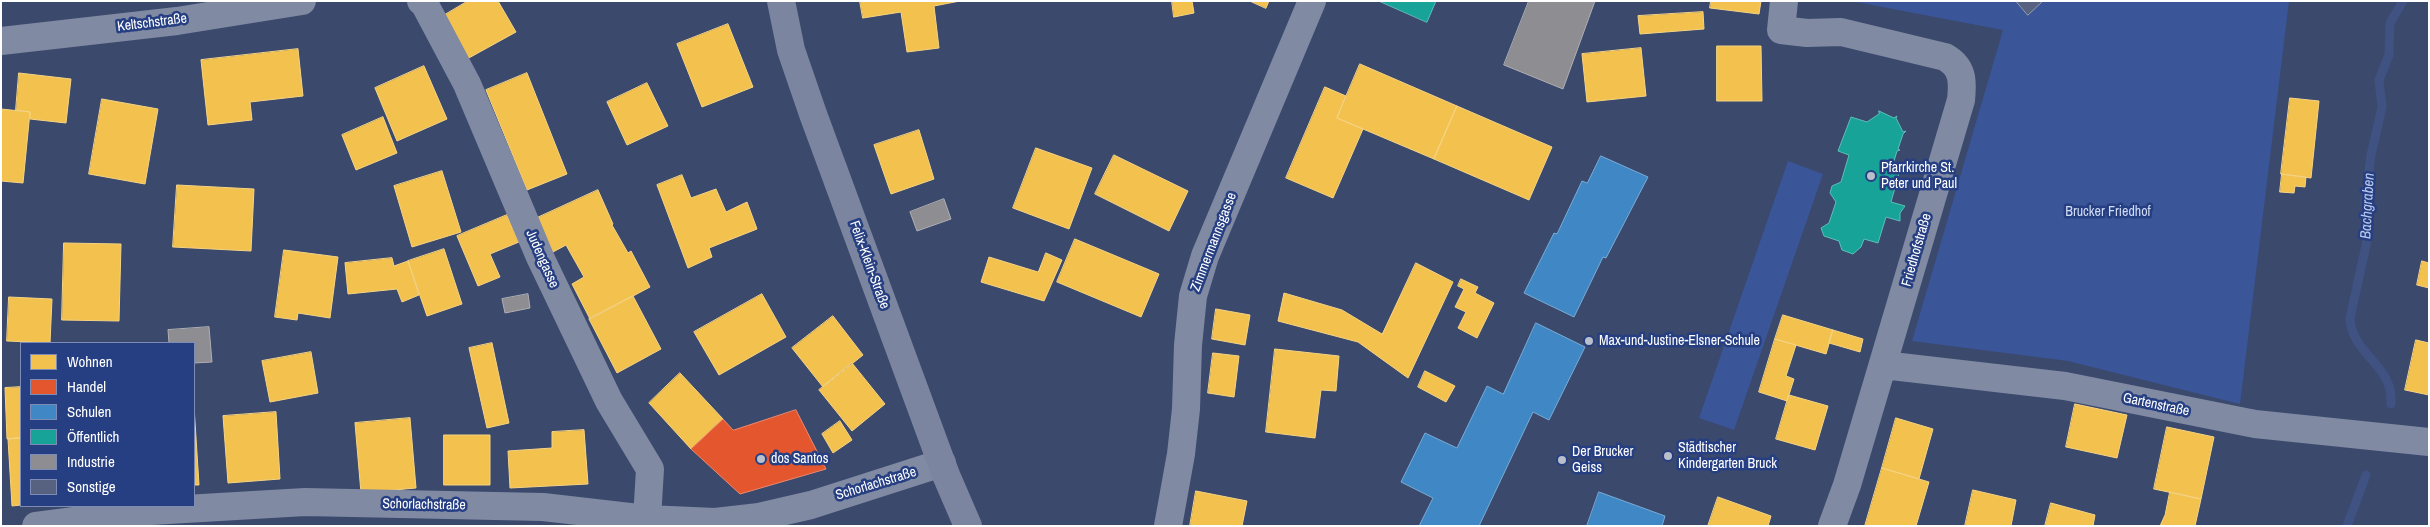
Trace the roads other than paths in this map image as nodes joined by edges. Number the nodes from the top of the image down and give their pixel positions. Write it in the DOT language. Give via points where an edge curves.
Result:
graph roads {
  1 [pos="302,1"];
  2 [pos="421,1"];
  3 [pos="781,1"];
  4 [pos="1312,1"];
  5 [pos="1784,1"];
  6 [pos="1,41"];
  7 [pos="1883,365"];
  8 [pos="2429,442"];
  9 [pos="942,463"];
  10 [pos="813,515"];
  11 [pos="639,522"];
  12 [pos="36,526"];
  13 [pos="968,526"];
  14 [pos="1168,526"];
  15 [pos="1832,526"];
  1 -- 6 [label="street, Keltschstraße"];
  2 -- 11 [label="street, Judengasse" via="467,84 540,257 609,401 650,469"];
  3 -- 9 [label="street, Felix-Klein-Straße" via="792,50 813,114"];
  4 -- 14 [label="street, Zimmermannsgasse" via="1205,256 1193,296 1186,409"];
  5 -- 7 [label="street, Friedhofstraße" via="1781,30 1840,32 1946,57 1955,62 1961,72 1961,100"];
  7 -- 8 [label="street, Gartenstraße" via="2065,386 2256,424"];
  7 -- 15 [label="street, Friedhofstraße" via="1848,485"];
  9 -- 10 [label="street, Schorlachstraße"];
  9 -- 13 [label="street, Felix-Klein-Straße"];
  10 -- 11 [label="street, Schorlachstraße" via="715,522"];
  11 -- 12 [label="street, Schorlachstraße" via="543,507 305,502 151,511"];
}
